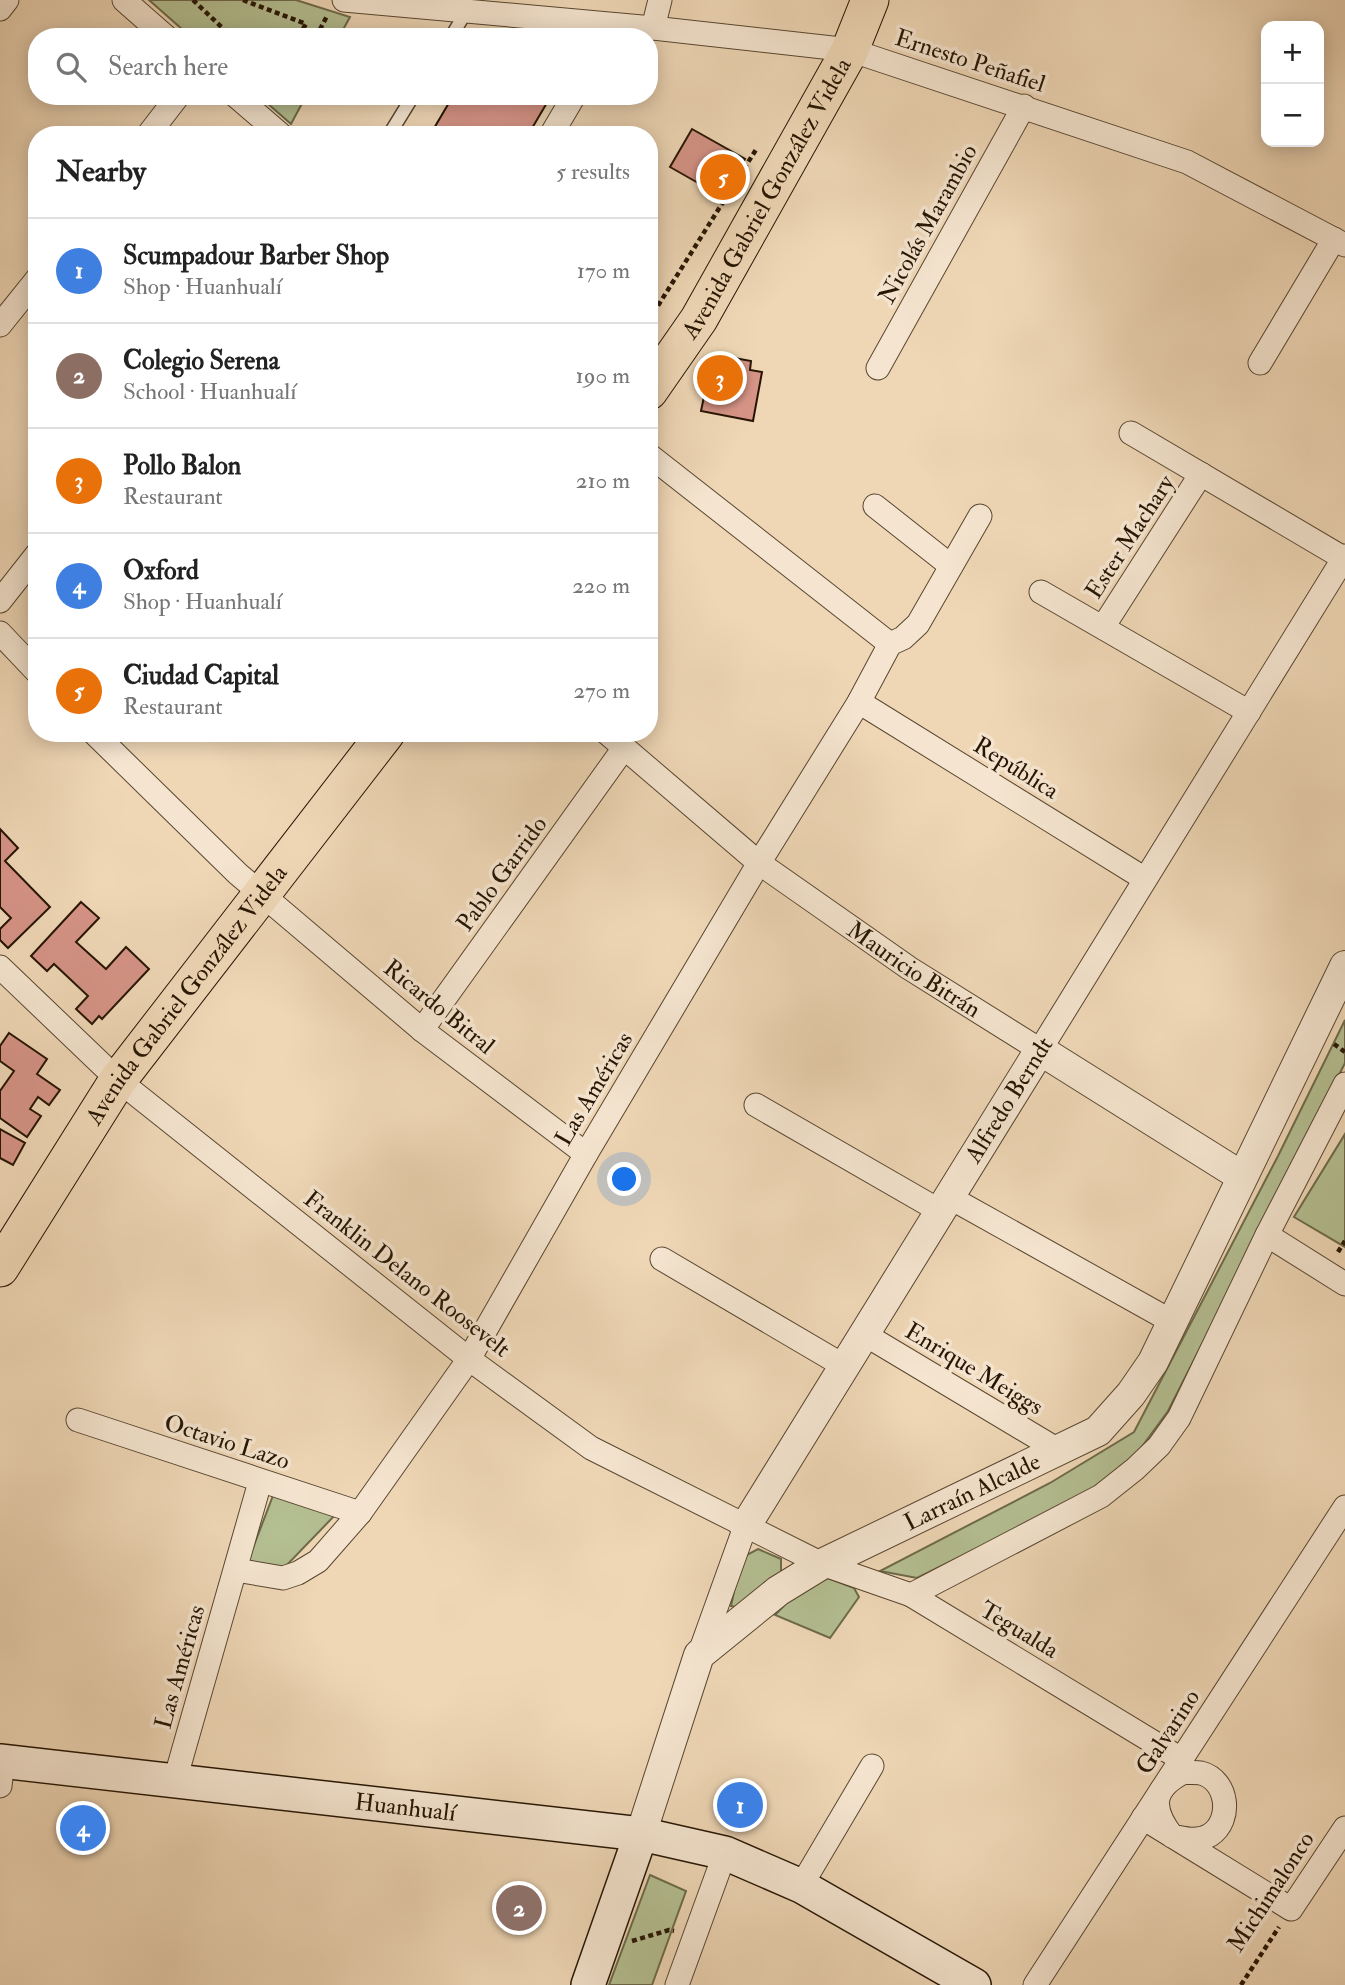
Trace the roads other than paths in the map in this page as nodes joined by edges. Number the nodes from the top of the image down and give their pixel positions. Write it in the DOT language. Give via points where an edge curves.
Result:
graph roads {
  1 [pos="7,0"];
  2 [pos="124,0"];
  3 [pos="344,0"];
  4 [pos="660,0"];
  5 [pos="870,0"];
  6 [pos="0,9"];
  7 [pos="466,12"];
  8 [pos="156,28"];
  9 [pos="456,28"];
  10 [pos="591,28"];
  11 [pos="653,28"];
  12 [pos="658,29"];
  13 [pos="850,50"];
  14 [pos="171,105"];
  15 [pos="246,105"];
  16 [pos="407,105"];
  17 [pos="569,105"];
  18 [pos="1024,106"];
  19 [pos="155,126"];
  20 [pos="271,126"];
  21 [pos="395,126"];
  22 [pos="556,126"];
  23 [pos="1340,242"];
  24 [pos="28,290"];
  25 [pos="0,325"];
  26 [pos="1260,363"];
  27 [pos="877,368"];
  28 [pos="658,378"];
  29 [pos="1131,433"];
  30 [pos="658,462"];
  31 [pos="1201,474"];
  32 [pos="875,506"];
  33 [pos="980,516"];
  34 [pos="1345,558"];
  35 [pos="28,565"];
  36 [pos="951,566"];
  37 [pos="1041,592"];
  38 [pos="0,601"];
  39 [pos="1103,627"];
  40 [pos="0,633"];
  41 [pos="890,644"];
  42 [pos="28,663"];
  43 [pos="859,702"];
  44 [pos="1249,712"];
  45 [pos="110,742"];
  46 [pos="379,742"];
  47 [pos="614,742"];
  48 [pos="616,742"];
  49 [pos="759,863"];
  50 [pos="1145,880"];
  51 [pos="263,895"];
  52 [pos="1345,966"];
  53 [pos="0,967"];
  54 [pos="422,1030"];
  55 [pos="1040,1050"];
  56 [pos="118,1080"];
  57 [pos="1345,1084"];
  58 [pos="756,1105"];
  59 [pos="586,1154"];
  60 [pos="1241,1176"];
  61 [pos="945,1204"];
  62 [pos="1267,1235"];
  63 [pos="662,1259"];
  64 [pos="0,1268"];
  65 [pos="1345,1284"];
  66 [pos="1171,1321"];
  67 [pos="864,1335"];
  68 [pos="469,1359"];
  69 [pos="844,1366"];
  70 [pos="78,1420"];
  71 [pos="1058,1450"];
  72 [pos="260,1482"];
  73 [pos="1345,1507"];
  74 [pos="360,1513"];
  75 [pos="745,1527"];
  76 [pos="822,1564"];
  77 [pos="236,1570"];
  78 [pos="911,1595"];
  79 [pos="699,1655"];
  80 [pos="1181,1759"];
  81 [pos="872,1766"];
  82 [pos="1,1769"];
  83 [pos="174,1780"];
  84 [pos="1167,1781"];
  85 [pos="1143,1818"];
  86 [pos="1345,1828"];
  87 [pos="641,1834"];
  88 [pos="1172,1836"];
  89 [pos="725,1853"];
  90 [pos="801,1886"];
  91 [pos="588,1985"];
  92 [pos="677,1985"];
  93 [pos="974,1985"];
  94 [pos="1035,1985"];
  1 -- 6 [label="street"];
  2 -- 8 [label="street"];
  3 -- 7 [label="street, Ernesto Peñafiel"];
  4 -- 11 [label="street"];
  5 -- 13 [label="main road, Avenida Gabriel González Videla"];
  7 -- 9 [label="lane"];
  7 -- 10 [label="street, Ernesto Peñafiel"];
  12 -- 13 [label="street, Ernesto Peñafiel"];
  13 -- 18 [label="street, Ernesto Peñafiel"];
  13 -- 28 [label="main road, Avenida Gabriel González Videla" via="699,318"];
  14 -- 19 [label="street"];
  15 -- 20 [label="street"];
  16 -- 21 [label="lane"];
  17 -- 22 [label="street"];
  18 -- 23 [label="street, Ernesto Peñafiel" via="1187,162"];
  18 -- 27 [label="street, Nicolás Marambio"];
  23 -- 26 [label="street"];
  24 -- 25 [label="street"];
  29 -- 31 [label="street, Ester Machary"];
  30 -- 41 [label="street"];
  31 -- 34 [label="street, Ester Machary"];
  31 -- 39 [label="street, Ester Machary"];
  32 -- 36 [label="street"];
  33 -- 36 [label="street, Las Américas"];
  34 -- 44 [label="street, Alfredo Berndt"];
  35 -- 38 [label="street"];
  36 -- 41 [label="street, Las Américas" via="918,624"];
  37 -- 39 [label="street, Ester Machary"];
  39 -- 44 [label="street, Ester Machary"];
  40 -- 42 [label="street"];
  41 -- 43 [label="street, Las Américas"];
  43 -- 49 [label="street, Las Américas"];
  43 -- 50 [label="street, República"];
  44 -- 50 [label="street, Alfredo Berndt"];
  45 -- 51 [label="street, Ricardo Bitral"];
  46 -- 51 [label="main road, Avenida Gabriel González Videla"];
  47 -- 54 [label="street, Pablo Garrido"];
  48 -- 49 [label="street, Mauricio Bitrán"];
  49 -- 55 [label="street, Mauricio Bitrán" via="909,968"];
  49 -- 59 [label="street, Las Américas"];
  50 -- 55 [label="street, Alfredo Berndt"];
  51 -- 54 [label="street, Ricardo Bitral"];
  51 -- 56 [label="main road, Avenida Gabriel González Videla"];
  52 -- 60 [label="street, Larraín Alcalde"];
  53 -- 56 [label="street, Franklin Delano Roosevelt"];
  54 -- 59 [label="street, Ricardo Bitral"];
  55 -- 60 [label="street, Mauricio Bitrán"];
  55 -- 61 [label="street, Alfredo Berndt"];
  56 -- 64 [label="main road, Avenida Gabriel González Videla"];
  56 -- 68 [label="street, Franklin Delano Roosevelt"];
  57 -- 62 [label="street"];
  58 -- 61 [label="street"];
  59 -- 68 [label="street, Las Américas"];
  60 -- 66 [label="street, Larraín Alcalde"];
  61 -- 66 [label="street"];
  61 -- 67 [label="street, Alfredo Berndt"];
  62 -- 65 [label="street"];
  62 -- 78 [label="street" via="1179,1418 1159,1446 1101,1496"];
  63 -- 69 [label="street"];
  66 -- 71 [label="street, Larraín Alcalde" via="1153,1362 1098,1431"];
  67 -- 69 [label="street, Alfredo Berndt"];
  67 -- 71 [label="street, Enrique Meiggs"];
  68 -- 74 [label="street, Las Américas"];
  68 -- 75 [label="street, Franklin Delano Roosevelt" via="591,1448"];
  69 -- 75 [label="street, Alfredo Berndt"];
  70 -- 72 [label="street, Octavio Lazo"];
  71 -- 76 [label="street, Larraín Alcalde"];
  72 -- 74 [label="street, Octavio Lazo"];
  72 -- 77 [label="street, Las Américas"];
  73 -- 80 [label="street, Galvarino"];
  74 -- 77 [label="street, Las Américas" via="318,1561 299,1573 283,1578"];
  75 -- 76 [label="street, Franklin Delano Roosevelt"];
  75 -- 79 [label="street, Alfredo Berndt"];
  76 -- 78 [label="street, Tegualda"];
  76 -- 79 [label="street, Larraín Alcalde" via="778,1591"];
  77 -- 83 [label="street, Las Américas"];
  78 -- 80 [label="street, Tegualda"];
  79 -- 87 [label="street"];
  80 -- 84 [label="street, Galvarino"];
  81 -- 90 [label="street"];
  82 -- 83 [label="main road, Huanhualí"];
  83 -- 87 [label="main road, Huanhualí"];
  84 -- 85 [label="street, Galvarino"];
  84 -- 88 [label="street" via="1158,1799 1160,1819"];
  84 -- 88 [label="street" via="1184,1772 1203,1774 1218,1785 1225,1802 1222,1821 1209,1835 1191,1840"];
  85 -- 88 [label="street"];
  85 -- 94 [label="street, Galvarino"];
  86 -- 88 [label="street, Michimalonco" via="1291,1909"];
  87 -- 89 [label="main road, Huanhualí"];
  87 -- 91 [label="main road"];
  89 -- 90 [label="main road, Huanhualí"];
  89 -- 92 [label="street"];
  90 -- 93 [label="main road, Huanhualí"];
}
